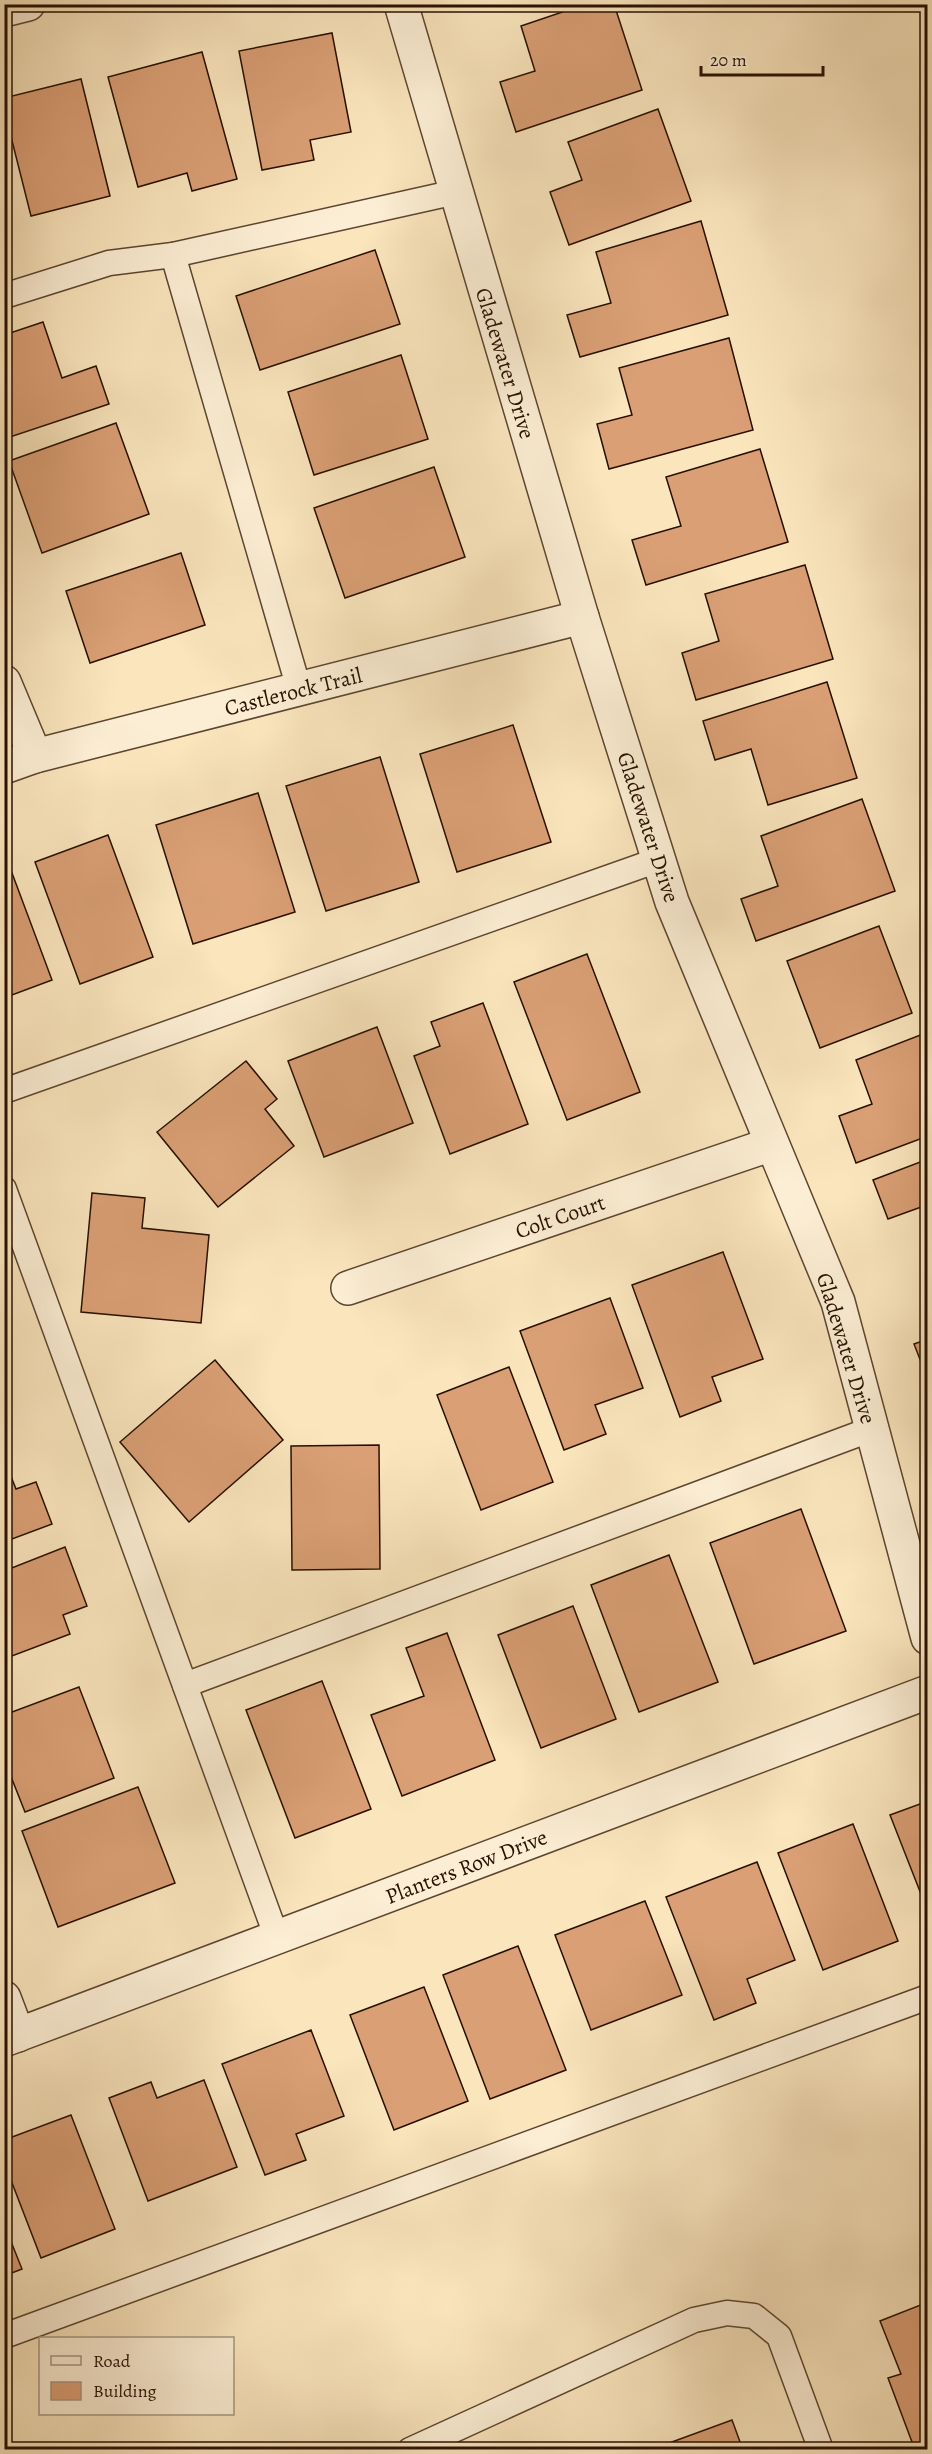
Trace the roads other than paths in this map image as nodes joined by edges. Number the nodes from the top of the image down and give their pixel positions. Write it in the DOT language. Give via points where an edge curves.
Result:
graph roads {
  1 [pos="28,4"];
  2 [pos="400,4"];
  3 [pos="4,10"];
  4 [pos="456,192"];
  5 [pos="173,255"];
  6 [pos="4,296"];
  7 [pos="582,617"];
  8 [pos="4,682"];
  9 [pos="299,689"];
  10 [pos="35,756"];
  11 [pos="4,767"];
  12 [pos="658,860"];
  13 [pos="4,1091"];
  14 [pos="772,1144"];
  15 [pos="4,1189"];
  16 [pos="348,1288"];
  17 [pos="872,1429"];
  18 [pos="927,1638"];
  19 [pos="185,1685"];
  20 [pos="927,1692"];
  21 [pos="277,1938"];
  22 [pos="927,1997"];
  23 [pos="4,1998"];
  24 [pos="11,2038"];
  25 [pos="4,2336"];
  26 [pos="417,2448"];
  27 [pos="821,2450"];
  1 -- 3 [label="street"];
  2 -- 4 [label="street, Gladewater Drive"];
  4 -- 5 [label="lane"];
  4 -- 7 [label="street, Gladewater Drive"];
  5 -- 6 [label="lane" via="109,263"];
  5 -- 9 [label="lane"];
  7 -- 9 [label="street, Castlerock Trail"];
  7 -- 12 [label="street, Gladewater Drive"];
  8 -- 10 [label="street"];
  9 -- 10 [label="street, Castlerock Trail"];
  10 -- 11 [label="street, Castlerock Trail"];
  12 -- 13 [label="lane"];
  12 -- 14 [label="street, Gladewater Drive"];
  14 -- 16 [label="street, Colt Court"];
  14 -- 17 [label="street, Gladewater Drive" via="838,1302"];
  15 -- 19 [label="lane"];
  17 -- 18 [label="street, Gladewater Drive"];
  17 -- 19 [label="lane"];
  19 -- 21 [label="lane"];
  20 -- 21 [label="street, Planters Row Drive"];
  21 -- 24 [label="street, Planters Row Drive"];
  22 -- 25 [label="lane"];
  23 -- 24 [label="street"];
  26 -- 27 [label="lane" via="693,2320 727,2313 754,2316 778,2336"];
}
